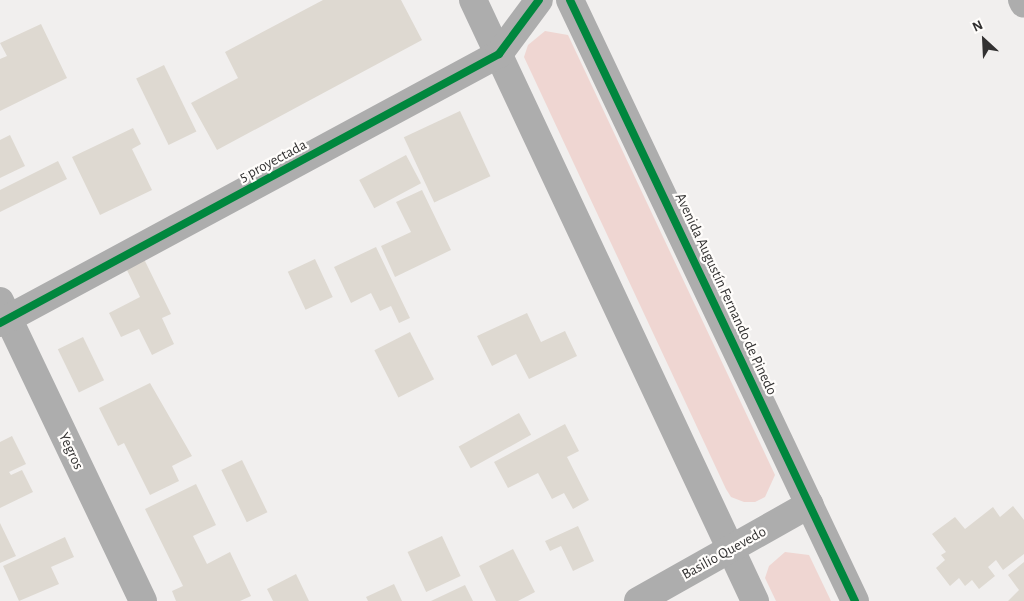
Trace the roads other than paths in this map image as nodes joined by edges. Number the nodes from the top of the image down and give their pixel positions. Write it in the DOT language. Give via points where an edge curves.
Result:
graph roads {
  1 [pos="473,0"];
  2 [pos="539,0"];
  3 [pos="570,0"];
  4 [pos="1022,0"];
  5 [pos="1024,4"];
  6 [pos="499,54"];
  7 [pos="3,315"];
  8 [pos="810,504"];
  9 [pos="730,549"];
  10 [pos="143,601"];
  11 [pos="638,601"];
  12 [pos="755,601"];
  13 [pos="855,601"];
  1 -- 6 [label="street"];
  2 -- 6 [label="street, 5 proyectada"];
  3 -- 8 [label="street, Avenida Augustín Fernando de Pinedo"];
  4 -- 5 [label="street"];
  6 -- 7 [label="street, 5 proyectada"];
  6 -- 9 [label="street"];
  7 -- 10 [label="street, Yegros"];
  8 -- 9 [label="street, Basilio Quevedo"];
  8 -- 13 [label="street, Avenida Augustín Fernando de Pinedo"];
  9 -- 11 [label="street, Basilio Quevedo"];
  9 -- 12 [label="street"];
}
